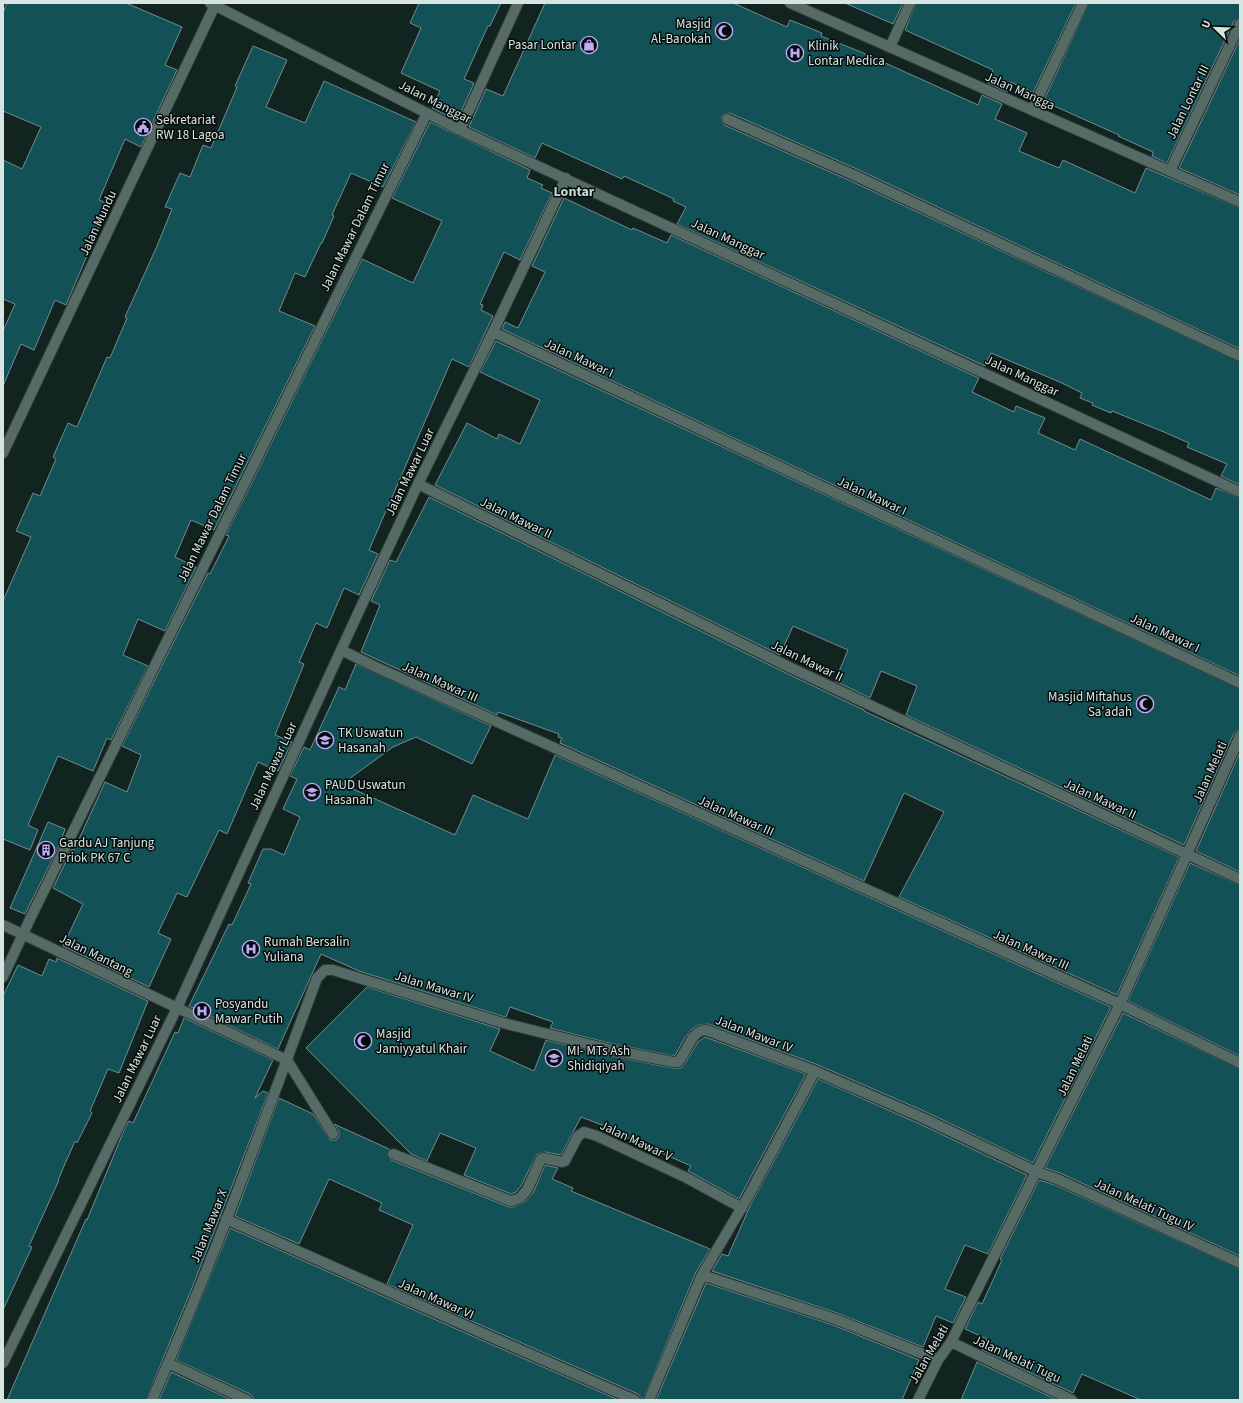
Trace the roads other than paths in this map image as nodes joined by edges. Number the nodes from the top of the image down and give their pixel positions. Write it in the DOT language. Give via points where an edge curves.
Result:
graph roads {
  1 [pos="518,3"];
  2 [pos="790,3"];
  3 [pos="910,3"];
  4 [pos="1083,3"];
  5 [pos="214,4"];
  6 [pos="1240,24"];
  7 [pos="890,47"];
  8 [pos="1032,110"];
  9 [pos="427,113"];
  10 [pos="727,119"];
  11 [pos="460,130"];
  12 [pos="1170,171"];
  13 [pos="566,178"];
  14 [pos="1240,202"];
  15 [pos="493,332"];
  16 [pos="1240,356"];
  17 [pos="3,453"];
  18 [pos="418,484"];
  19 [pos="1240,492"];
  20 [pos="341,650"];
  21 [pos="1240,683"];
  22 [pos="1240,736"];
  23 [pos="1187,855"];
  24 [pos="1240,879"];
  25 [pos="3,925"];
  26 [pos="23,935"];
  27 [pos="325,970"];
  28 [pos="3,977"];
  29 [pos="1120,1004"];
  30 [pos="177,1008"];
  31 [pos="287,1060"];
  32 [pos="1240,1063"];
  33 [pos="815,1071"];
  34 [pos="333,1134"];
  35 [pos="393,1154"];
  36 [pos="1037,1172"];
  37 [pos="742,1208"];
  38 [pos="226,1219"];
  39 [pos="1240,1263"];
  40 [pos="702,1275"];
  41 [pos="951,1342"];
  42 [pos="938,1360"];
  43 [pos="3,1363"];
  44 [pos="168,1363"];
  45 [pos="152,1400"];
  46 [pos="247,1400"];
  47 [pos="635,1400"];
  48 [pos="650,1400"];
  49 [pos="918,1400"];
  50 [pos="1072,1400"];
  1 -- 11 [label="street"];
  2 -- 7 [label="street, Jalan Mangga"];
  3 -- 7 [label="street"];
  4 -- 8 [label="street"];
  5 -- 9 [label="street, Jalan Manggar"];
  5 -- 17 [label="street, Jalan Mundu"];
  6 -- 12 [label="street, Jalan Lontar III"];
  7 -- 8 [label="street, Jalan Mangga"];
  8 -- 12 [label="street, Jalan Mangga"];
  9 -- 11 [label="street, Jalan Manggar"];
  9 -- 26 [label="street, Jalan Mawar Dalam Timur"];
  10 -- 16 [label="street" via="856,176"];
  11 -- 13 [label="street, Jalan Manggar"];
  12 -- 14 [label="street, Jalan Mangga"];
  13 -- 15 [label="street, Jalan Mawar Luar"];
  13 -- 19 [label="street, Jalan Manggar"];
  15 -- 18 [label="street, Jalan Mawar Luar"];
  15 -- 21 [label="street, Jalan Mawar I"];
  18 -- 20 [label="street, Jalan Mawar Luar"];
  18 -- 23 [label="street, Jalan Mawar II" via="789,667"];
  20 -- 29 [label="street, Jalan Mawar III"];
  20 -- 30 [label="street, Jalan Mawar Luar"];
  22 -- 23 [label="street, Jalan Melati"];
  23 -- 24 [label="street, Jalan Mawar II"];
  23 -- 29 [label="street, Jalan Melati"];
  25 -- 26 [label="street, Jalan Mantang"];
  26 -- 28 [label="street, Jalan Mawar Dalam Timur"];
  26 -- 30 [label="street, Jalan Mantang"];
  27 -- 31 [label="street, Jalan Mawar X" via="317,978"];
  27 -- 33 [label="street, Jalan Mawar IV" via="333,970 503,1023 608,1049 678,1062 683,1058 696,1034 706,1030"];
  29 -- 32 [label="street, Jalan Mawar III"];
  29 -- 36 [label="street, Jalan Melati"];
  30 -- 31 [label="street"];
  30 -- 43 [label="street, Jalan Mawar Luar"];
  31 -- 34 [label="street"];
  31 -- 38 [label="street, Jalan Mawar X"];
  33 -- 36 [label="street, Jalan Mawar IV"];
  33 -- 37 [label="street"];
  35 -- 37 [label="street, Jalan Mawar V" via="511,1201 520,1198 527,1190 541,1159 565,1161 578,1136 584,1132 688,1178"];
  36 -- 39 [label="street, Jalan Melati Tugu IV"];
  36 -- 41 [label="street, Jalan Melati"];
  37 -- 40 [label="street"];
  38 -- 44 [label="street, Jalan Mawar X"];
  38 -- 47 [label="street, Jalan Mawar VI"];
  40 -- 42 [label="street" via="835,1319"];
  40 -- 48 [label="street"];
  41 -- 42 [label="street, Jalan Melati"];
  41 -- 50 [label="street, Jalan Melati Tugu"];
  42 -- 49 [label="street, Jalan Melati"];
  44 -- 45 [label="street, Jalan Mawar X"];
  44 -- 46 [label="street"];
}
